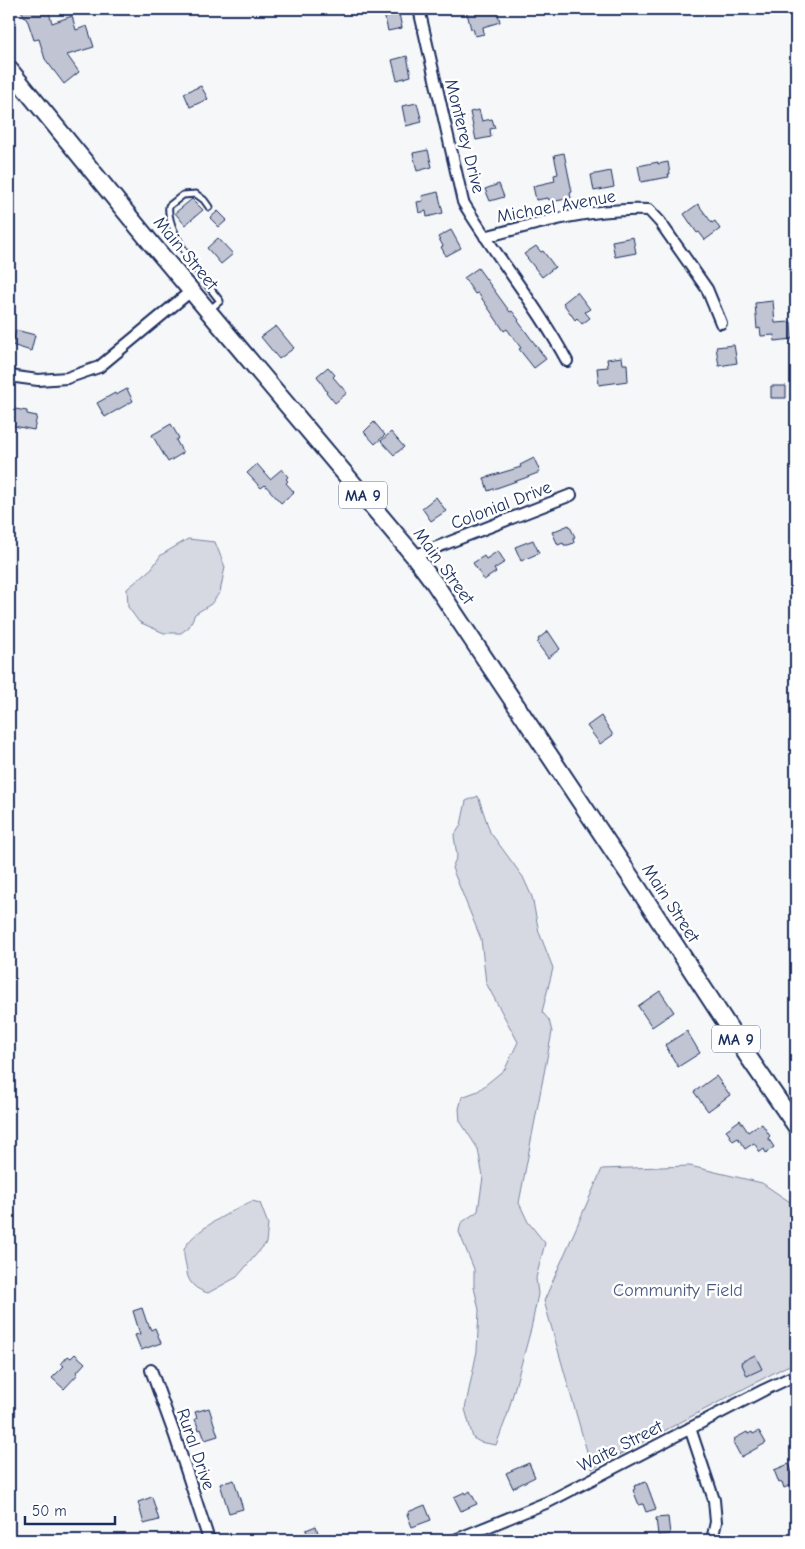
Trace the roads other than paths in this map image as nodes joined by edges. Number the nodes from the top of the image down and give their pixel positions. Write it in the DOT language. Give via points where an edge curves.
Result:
graph roads {
  1 [pos="419,9"];
  2 [pos="9,69"];
  3 [pos="209,207"];
  4 [pos="485,236"];
  5 [pos="191,291"];
  6 [pos="208,310"];
  7 [pos="721,323"];
  8 [pos="567,361"];
  9 [pos="9,374"];
  10 [pos="571,496"];
  11 [pos="414,556"];
  12 [pos="796,1126"];
  13 [pos="151,1370"];
  14 [pos="796,1375"];
  15 [pos="690,1428"];
  16 [pos="209,1540"];
  17 [pos="455,1540"];
  18 [pos="712,1540"];
  1 -- 4 [label="street, Monterey Drive" via="463,202"];
  2 -- 5 [label="highway, Main Street / MA 9"];
  3 -- 6 [label="lane" via="196,194 183,195 169,206 168,212 186,253 220,301"];
  4 -- 7 [label="street, Michael Avenue" via="590,214 649,210 707,289"];
  4 -- 8 [label="street, Monterey Drive"];
  5 -- 6 [label="highway, Main Street / MA 9"];
  5 -- 9 [label="street" via="99,367 68,378 38,380"];
  6 -- 11 [label="highway, Main Street / MA 9"];
  10 -- 11 [label="street, Colonial Drive"];
  11 -- 12 [label="highway, Main Street / MA 9"];
  13 -- 16 [label="street, Rural Drive"];
  14 -- 15 [label="street, Waite Street"];
  15 -- 17 [label="street, Waite Street" via="548,1502"];
  15 -- 18 [label="street" via="714,1500 716,1522"];
}
